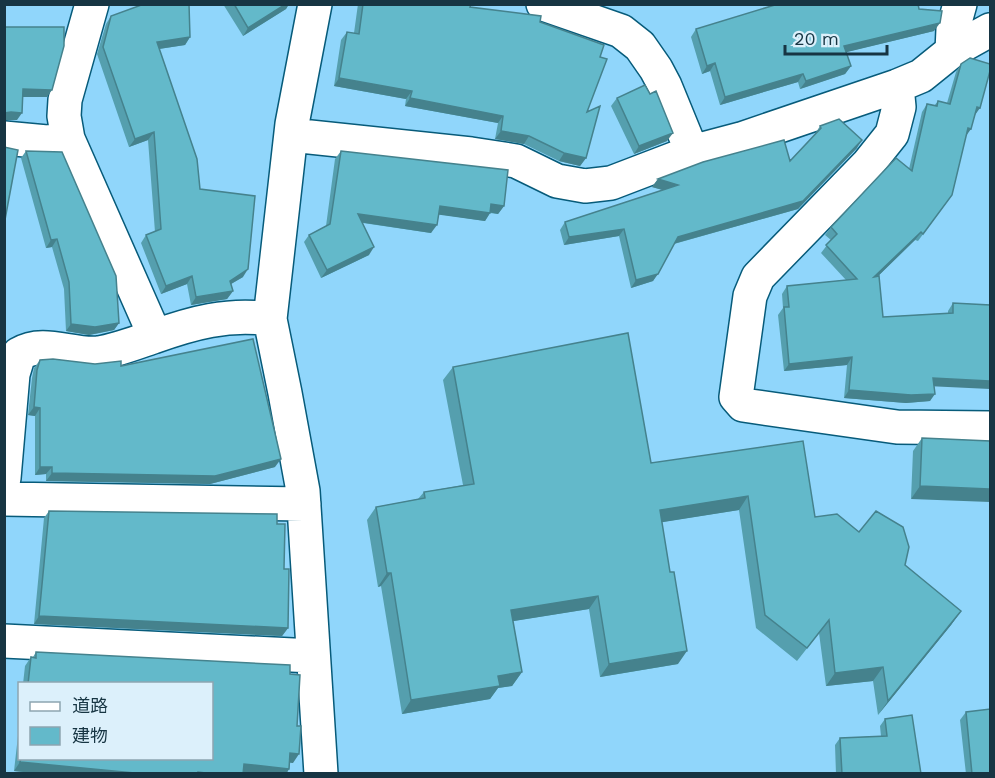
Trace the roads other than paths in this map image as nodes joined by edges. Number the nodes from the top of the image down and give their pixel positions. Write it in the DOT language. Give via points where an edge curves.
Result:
graph roads {
  1 [pos="92,4"];
  2 [pos="315,4"];
  3 [pos="543,4"];
  4 [pos="960,4"];
  5 [pos="990,30"];
  6 [pos="952,51"];
  7 [pos="897,86"];
  8 [pos="291,135"];
  9 [pos="4,138"];
  10 [pos="68,139"];
  11 [pos="692,152"];
  12 [pos="270,319"];
  13 [pos="155,336"];
  14 [pos="990,428"];
  15 [pos="4,478"];
  16 [pos="4,499"];
  17 [pos="304,504"];
  18 [pos="4,641"];
  19 [pos="313,656"];
  20 [pos="321,774"];
  1 -- 10 [label="street" via="65,100"];
  2 -- 8 [label="street"];
  3 -- 11 [label="street" via="621,31 640,46 665,86"];
  4 -- 6 [label="street"];
  5 -- 6 [label="street"];
  6 -- 7 [label="street" via="921,76"];
  7 -- 11 [label="street"];
  7 -- 14 [label="street" via="899,107 892,134 868,164 758,277 750,296 736,397 743,405 897,427"];
  8 -- 11 [label="street" via="516,161 557,181 585,186 611,183"];
  8 -- 12 [label="street"];
  9 -- 10 [label="street" via="47,142"];
  10 -- 13 [label="street"];
  12 -- 13 [label="street" via="232,316"];
  12 -- 17 [label="street"];
  13 -- 15 [label="street" via="97,353 28,348 18,354"];
  16 -- 17 [label="street"];
  17 -- 19 [label="street"];
  18 -- 19 [label="street"];
  19 -- 20 [label="street"];
}
